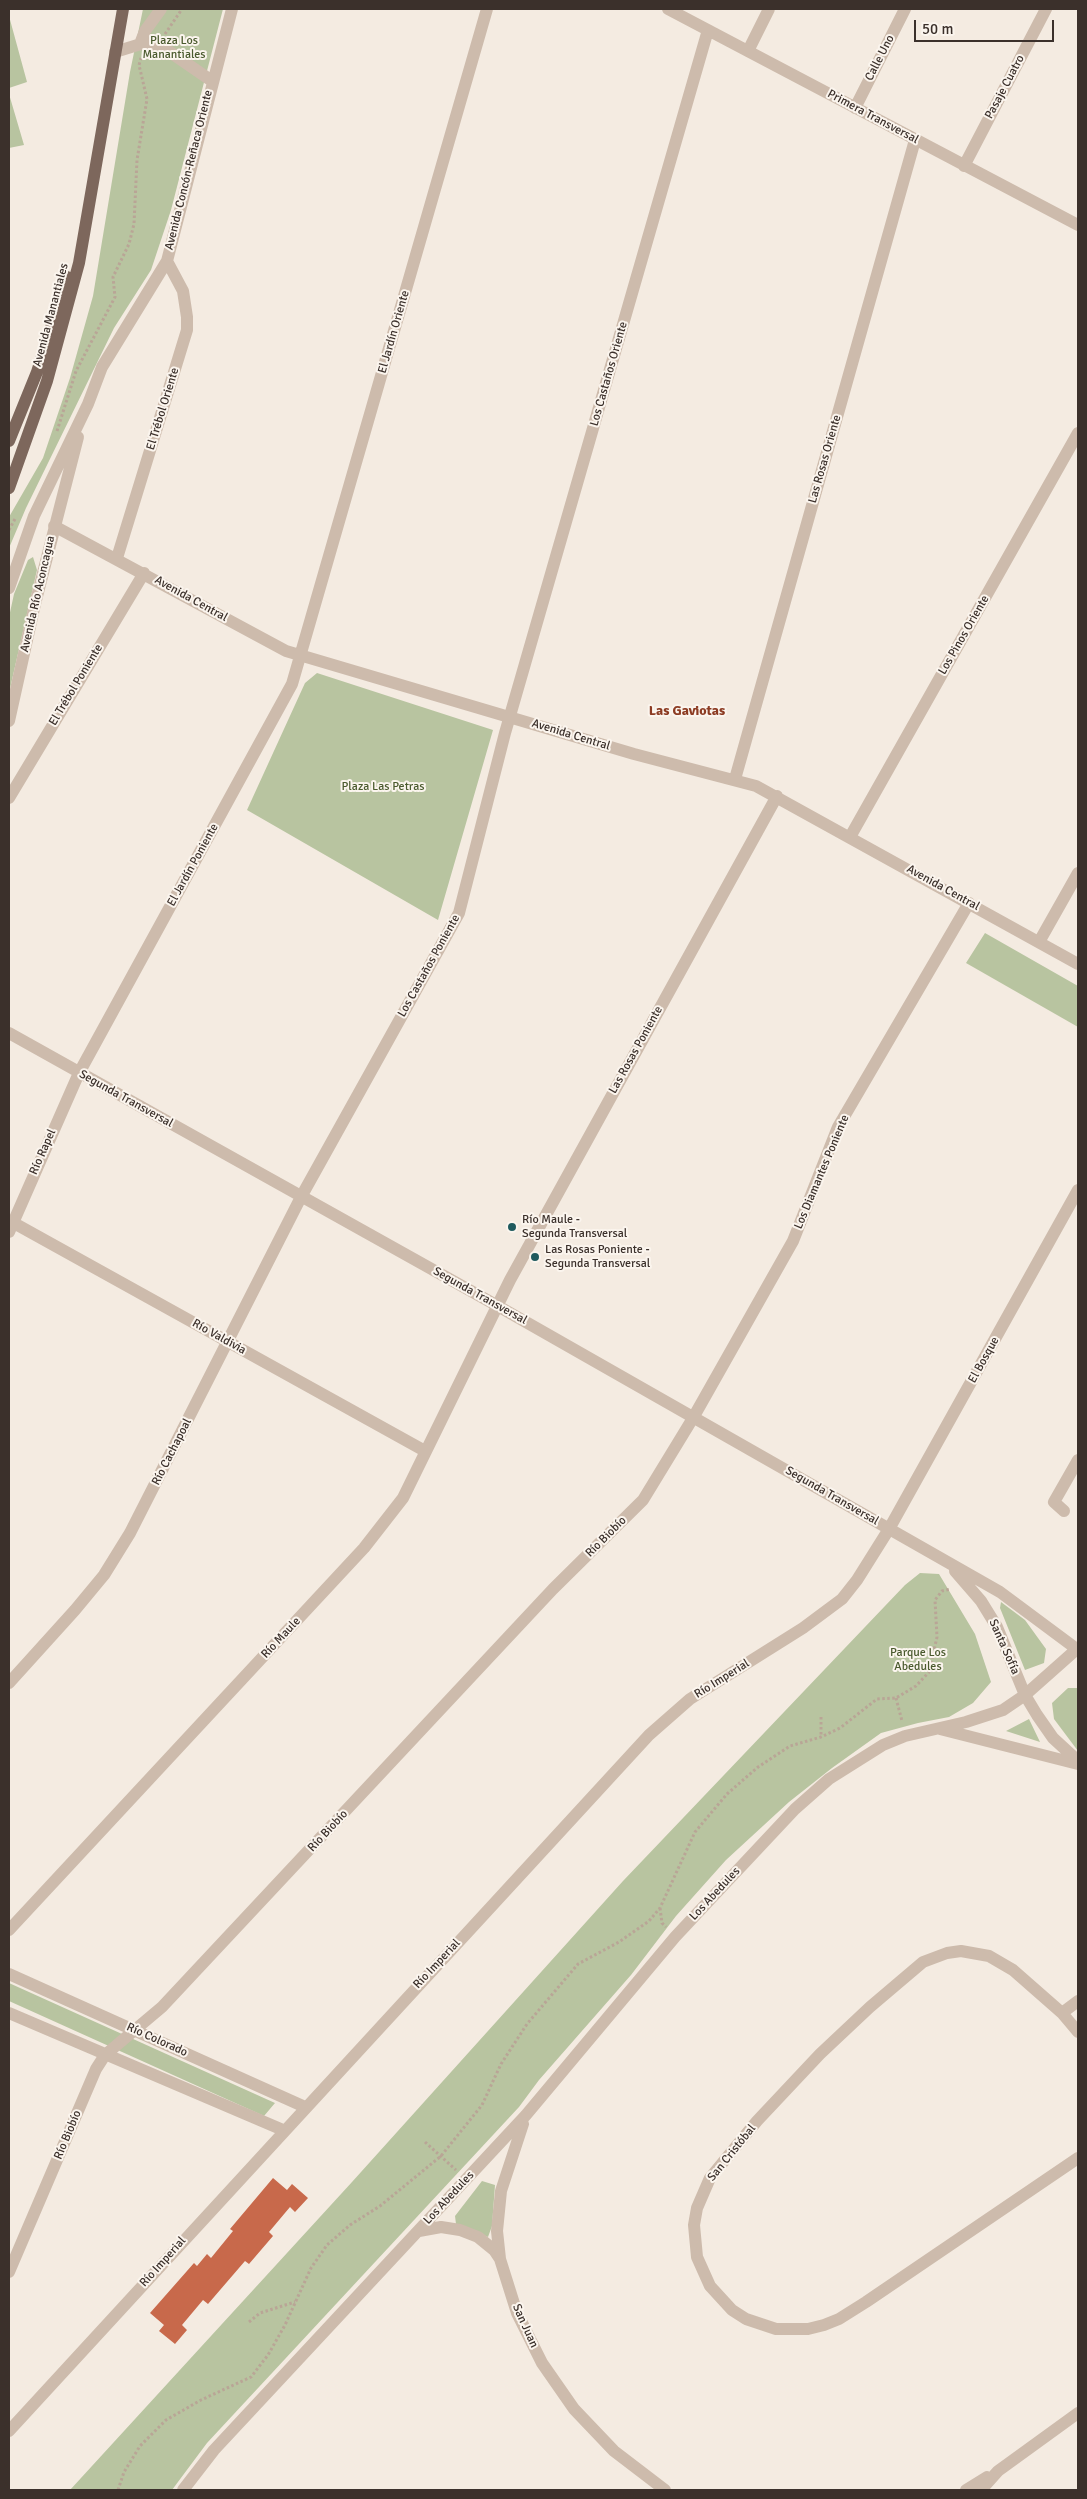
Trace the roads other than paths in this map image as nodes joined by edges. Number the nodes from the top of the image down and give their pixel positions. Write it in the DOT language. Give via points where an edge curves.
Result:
graph roads {
  1 [pos="123,9"];
  2 [pos="160,9"];
  3 [pos="232,9"];
  4 [pos="488,9"];
  5 [pos="668,9"];
  6 [pos="769,9"];
  7 [pos="906,9"];
  8 [pos="1046,9"];
  9 [pos="708,30"];
  10 [pos="142,43"];
  11 [pos="748,51"];
  12 [pos="115,52"];
  13 [pos="212,81"];
  14 [pos="855,108"];
  15 [pos="915,140"];
  16 [pos="100,144"];
  17 [pos="964,166"];
  18 [pos="1078,223"];
  19 [pos="166,261"];
  20 [pos="88,404"];
  21 [pos="1078,433"];
  22 [pos="9,441"];
  23 [pos="9,488"];
  24 [pos="34,516"];
  25 [pos="54,526"];
  26 [pos="117,558"];
  27 [pos="144,572"];
  28 [pos="9,588"];
  29 [pos="301,654"];
  30 [pos="511,717"];
  31 [pos="9,721"];
  32 [pos="735,779"];
  33 [pos="777,796"];
  34 [pos="9,798"];
  35 [pos="850,837"];
  36 [pos="1078,873"];
  37 [pos="969,903"];
  38 [pos="1039,942"];
  39 [pos="1078,964"];
  40 [pos="9,1033"];
  41 [pos="79,1073"];
  42 [pos="1078,1190"];
  43 [pos="302,1197"];
  44 [pos="11,1227"];
  45 [pos="496,1305"];
  46 [pos="229,1342"];
  47 [pos="693,1418"];
  48 [pos="425,1451"];
  49 [pos="1078,1460"];
  50 [pos="1064,1510"];
  51 [pos="889,1529"];
  52 [pos="949,1563"];
  53 [pos="1078,1649"];
  54 [pos="9,1684"];
  55 [pos="1025,1695"];
  56 [pos="940,1729"];
  57 [pos="1078,1763"];
  58 [pos="9,1930"];
  59 [pos="9,1974"];
  60 [pos="1078,2001"];
  61 [pos="9,2013"];
  62 [pos="1062,2013"];
  63 [pos="134,2030"];
  64 [pos="1078,2032"];
  65 [pos="105,2055"];
  66 [pos="305,2108"];
  67 [pos="526,2115"];
  68 [pos="283,2130"];
  69 [pos="1078,2158"];
  70 [pos="419,2230"];
  71 [pos="500,2259"];
  72 [pos="9,2272"];
  73 [pos="1078,2413"];
  74 [pos="14,2417"];
  75 [pos="9,2431"];
  76 [pos="998,2470"];
  77 [pos="183,2490"];
  78 [pos="665,2490"];
  79 [pos="966,2490"];
  80 [pos="981,2490"];
  1 -- 12 [label="main road, Avenida Manantiales"];
  2 -- 10 [label="street" via="145,31"];
  3 -- 13 [label="street, Avenida Concón-Reñaca Oriente"];
  4 -- 29 [label="street, El Jardín Oriente"];
  5 -- 9 [label="street, Primera Transversal"];
  6 -- 11 [label="street"];
  7 -- 14 [label="street, Calle Uno"];
  8 -- 17 [label="street, Pasaje Cuatro"];
  9 -- 11 [label="street, Primera Transversal"];
  9 -- 30 [label="street, Los Castaños Oriente"];
  10 -- 12 [label="street"];
  10 -- 13 [label="street" via="167,50"];
  11 -- 14 [label="street, Primera Transversal"];
  12 -- 16 [label="main road, Avenida Manantiales"];
  13 -- 19 [label="street, Avenida Concón-Reñaca Oriente"];
  14 -- 15 [label="street, Primera Transversal"];
  15 -- 17 [label="street, Primera Transversal"];
  15 -- 32 [label="street, Las Rosas Oriente"];
  16 -- 22 [label="main road, Avenida Manantiales" via="52,330"];
  16 -- 23 [label="main road, Avenida Manantiales" via="79,264 64,322 48,381"];
  17 -- 18 [label="street, Primera Transversal"];
  19 -- 20 [label="street, Avenida Concón-Reñaca Oriente" via="113,346"];
  19 -- 26 [label="street, El Trébol Oriente" via="183,291 187,310 186,330"];
  20 -- 24 [label="street, Avenida Concón-Reñaca Oriente"];
  20 -- 25 [label="street, Avenida Concón-Reñaca Oriente"];
  21 -- 35 [label="street, Los Pinos Oriente"];
  24 -- 28 [label="street, Avenida Río Aconcagua"];
  25 -- 26 [label="street, Avenida Central"];
  25 -- 31 [label="street, Avenida Río Aconcagua"];
  26 -- 27 [label="street, Avenida Central"];
  27 -- 29 [label="street, Avenida Central" via="286,651"];
  27 -- 34 [label="street, El Trébol Poniente"];
  29 -- 30 [label="street, Avenida Central"];
  29 -- 41 [label="street, El Jardín Poniente" via="292,684"];
  30 -- 32 [label="street, Avenida Central" via="634,754"];
  30 -- 43 [label="street, Los Castaños Poniente" via="504,733 459,913"];
  32 -- 33 [label="street, Avenida Central"];
  33 -- 35 [label="street, Avenida Central"];
  33 -- 45 [label="street, Las Rosas Poniente"];
  35 -- 37 [label="street, Avenida Central"];
  36 -- 38 [label="street"];
  37 -- 38 [label="street, Avenida Central"];
  37 -- 47 [label="street, Los Diamantes Poniente" via="838,1127 793,1240"];
  38 -- 39 [label="street, Avenida Central"];
  40 -- 41 [label="street, Segunda Transversal"];
  41 -- 43 [label="street, Segunda Transversal"];
  41 -- 44 [label="street, Río Rapel"];
  42 -- 51 [label="street, El Bosque"];
  43 -- 45 [label="street, Segunda Transversal"];
  43 -- 46 [label="street, Río Cachapoal"];
  44 -- 46 [label="street, Río Valdivia"];
  45 -- 47 [label="street, Segunda Transversal"];
  45 -- 48 [label="street, Río Maule"];
  46 -- 48 [label="street, Río Valdivia"];
  46 -- 54 [label="street, Río Cachapoal" via="130,1533 104,1575"];
  47 -- 51 [label="street, Segunda Transversal"];
  47 -- 63 [label="street, Río Biobío" via="643,1500 553,1589 162,2008"];
  48 -- 58 [label="street, Río Maule" via="403,1498 364,1548"];
  49 -- 50 [label="street" via="1054,1502"];
  51 -- 52 [label="street, Segunda Transversal"];
  51 -- 66 [label="street, Río Imperial" via="857,1580 830,1610 690,1699 649,1735"];
  52 -- 53 [label="street" via="1000,1592"];
  52 -- 55 [label="street, Santa Sofía" via="997,1626"];
  53 -- 55 [label="street, Los Abedules"];
  55 -- 56 [label="street, Los Abedules" via="1003,1710"];
  55 -- 57 [label="street, Santa Sofía" via="1053,1738"];
  56 -- 57 [label="street"];
  56 -- 67 [label="street, Los Abedules" via="905,1736 883,1745 829,1779 795,1809 675,1937"];
  59 -- 63 [label="street, Río Colorado"];
  60 -- 62 [label="street"];
  61 -- 65 [label="street"];
  62 -- 64 [label="street, San Cristóbal"];
  62 -- 69 [label="street, San Cristóbal" via="1013,1970 989,1956 961,1951 923,1962 814,2060 710,2178 697,2208 694,2225 697,2257 710,2286 732,2310 746,2318 776,2329 824,2326 866,2302"];
  63 -- 65 [label="street, Río Biobío"];
  63 -- 66 [label="street, Río Colorado"];
  65 -- 68 [label="street"];
  65 -- 72 [label="street, Río Biobío" via="96,2069"];
  66 -- 68 [label="street, Río Imperial"];
  67 -- 70 [label="street, Los Abedules"];
  67 -- 71 [label="street, San Juan" via="501,2191 497,2231"];
  68 -- 74 [label="street, Río Imperial"];
  70 -- 71 [label="street, Los Abedules" via="441,2227 460,2230 478,2237"];
  70 -- 77 [label="street, Los Abedules" via="214,2450"];
  71 -- 78 [label="street, San Juan" via="518,2312 542,2363 558,2387 593,2431"];
  73 -- 76 [label="street"];
  74 -- 75 [label="street, Río Imperial"];
  76 -- 79 [label="street"];
  76 -- 80 [label="street"];
}
